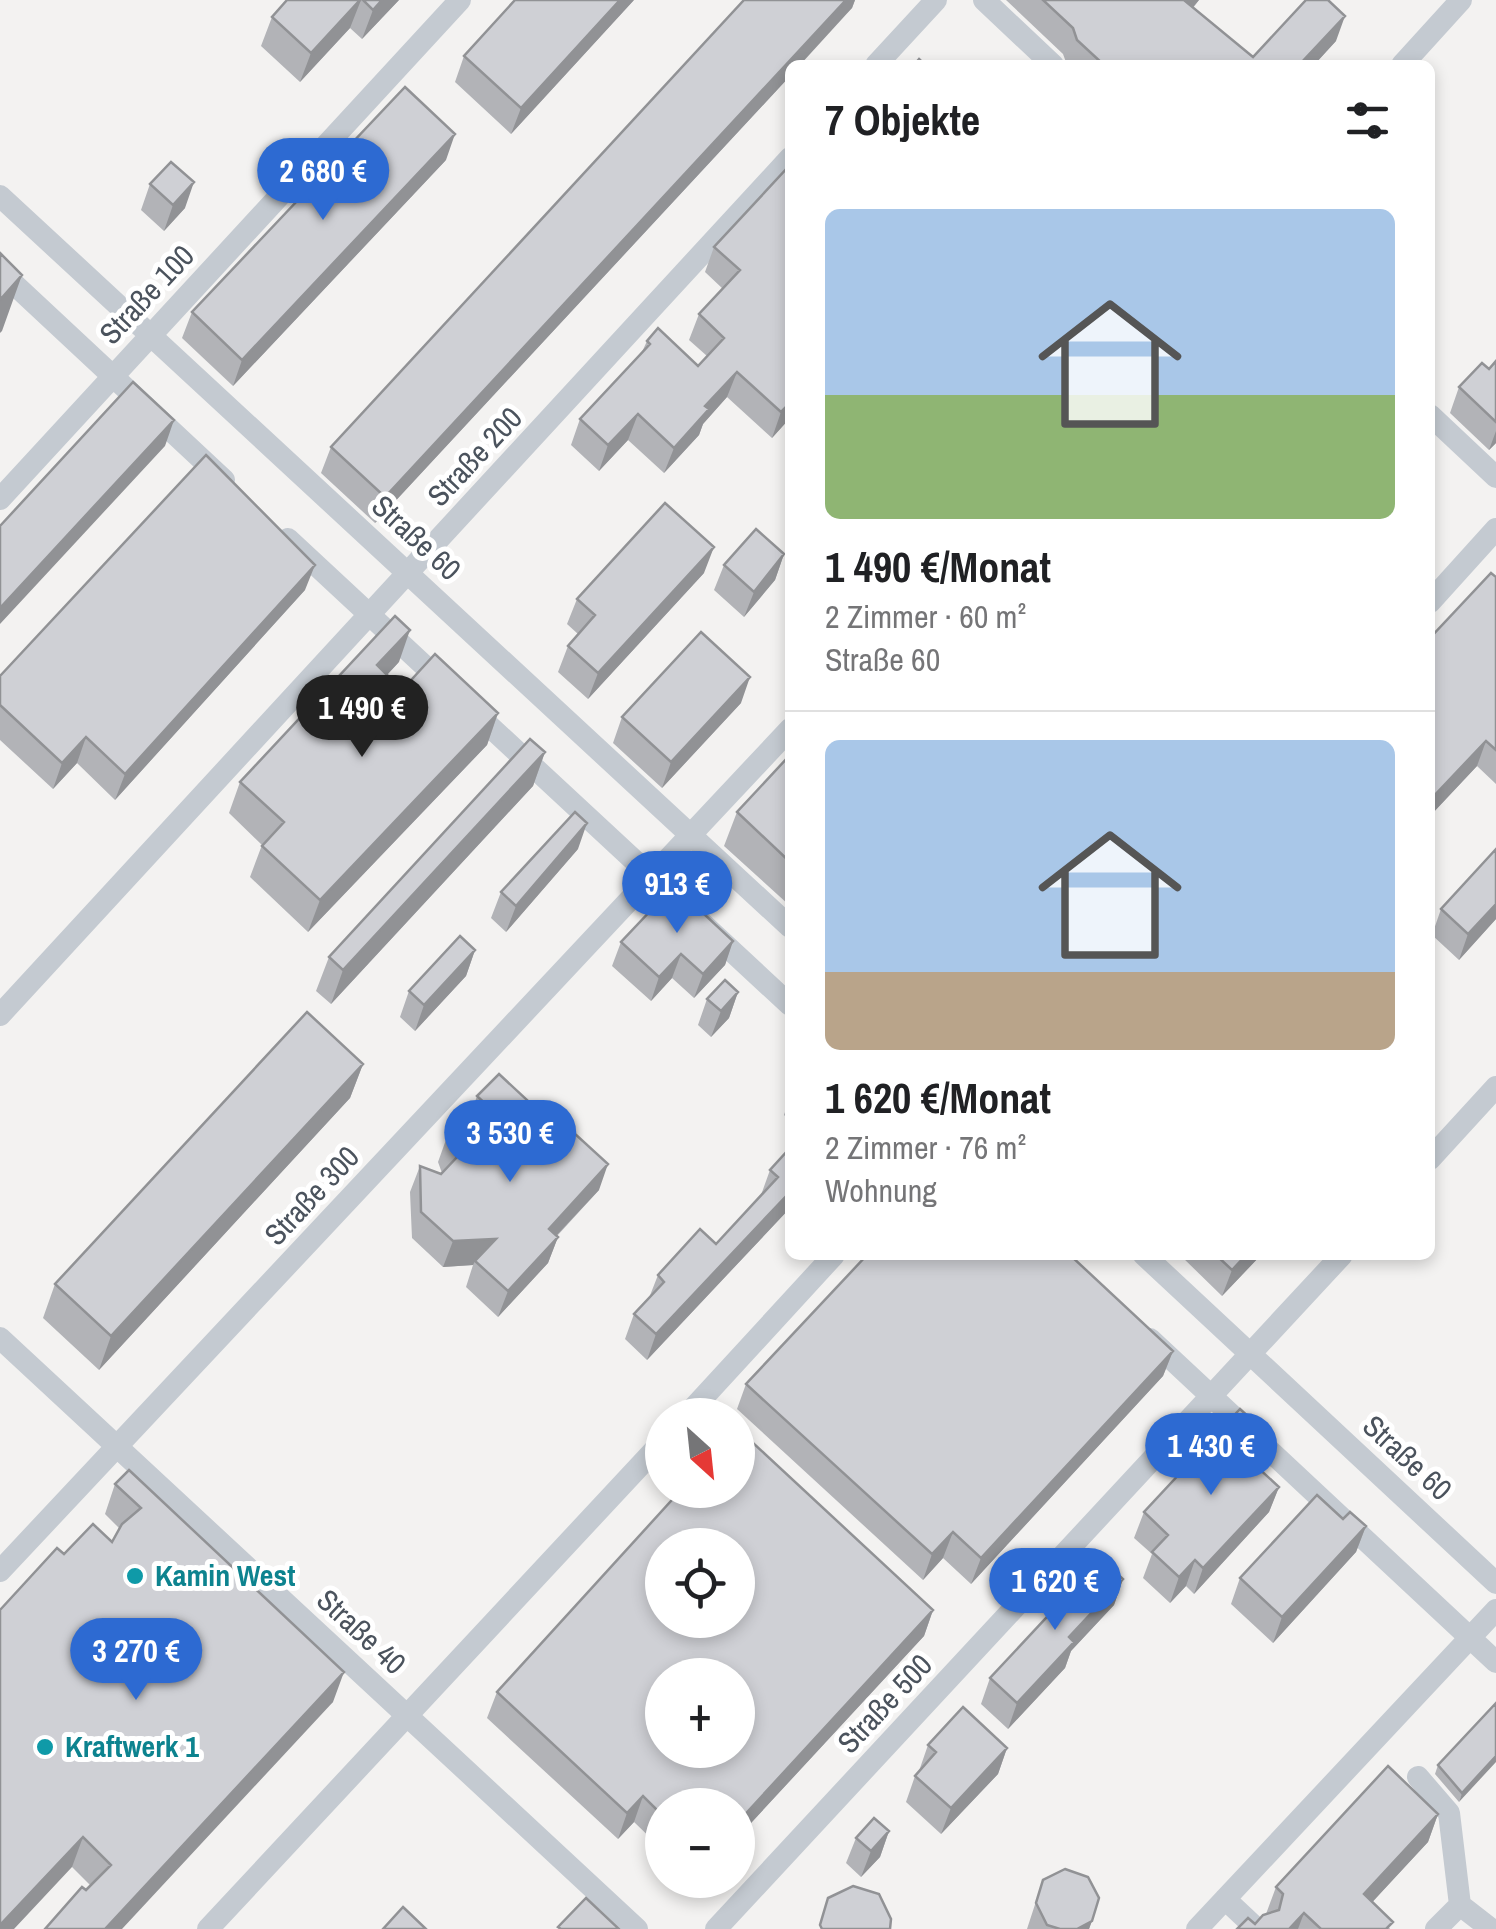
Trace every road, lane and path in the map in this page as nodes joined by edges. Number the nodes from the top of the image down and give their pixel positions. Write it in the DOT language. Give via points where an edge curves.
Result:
graph roads {
  1 [pos="460,0"];
  2 [pos="936,0"];
  3 [pos="984,0"];
  4 [pos="1461,0"];
  5 [pos="881,60"];
  6 [pos="1049,60"];
  7 [pos="1407,60"];
  8 [pos="785,163"];
  9 [pos="0,196"];
  10 [pos="0,271"];
  11 [pos="152,334"];
  12 [pos="113,376"];
  13 [pos="1435,420"];
  14 [pos="1496,477"];
  15 [pos="244,498"];
  16 [pos="0,499"];
  17 [pos="272,524"];
  18 [pos="1496,529"];
  19 [pos="409,573"];
  20 [pos="1435,596"];
  21 [pos="370,616"];
  22 [pos="785,735"];
  23 [pos="692,836"];
  24 [pos="652,878"];
  25 [pos="785,922"];
  26 [pos="785,1000"];
  27 [pos="0,1015"];
  28 [pos="1496,1087"];
  29 [pos="1435,1154"];
  30 [pos="829,1260"];
  31 [pos="1149,1260"];
  32 [pos="1337,1260"];
  33 [pos="1128,1318"];
  34 [pos="0,1338"];
  35 [pos="1251,1354"];
  36 [pos="1212,1396"];
  37 [pos="703,1398"];
  38 [pos="117,1447"];
  39 [pos="645,1460"];
  40 [pos="0,1572"];
  41 [pos="1496,1582"];
  42 [pos="1496,1610"];
  43 [pos="1470,1638"];
  44 [pos="1496,1662"];
  45 [pos="409,1717"];
  46 [pos="1418,1777"];
  47 [pos="1225,1899"];
  48 [pos="1460,1905"];
  49 [pos="208,1929"];
  50 [pos="637,1929"];
  51 [pos="716,1929"];
  52 [pos="1197,1929"];
  53 [pos="1257,1929"];
  54 [pos="1436,1929"];
  55 [pos="1491,1929"];
  1 -- 11 [label="street, Straße 100"];
  2 -- 5 [label="street"];
  3 -- 6 [label="street"];
  4 -- 7 [label="street"];
  8 -- 19 [label="street, Straße 200"];
  9 -- 11 [label="street, Straße 60"];
  10 -- 12 [label="street"];
  11 -- 12 [label="street, Straße 100"];
  11 -- 19 [label="street, Straße 60"];
  12 -- 15 [label="street"];
  12 -- 16 [label="street, Straße 100"];
  13 -- 14 [label="street"];
  17 -- 21 [label="street"];
  18 -- 20 [label="street"];
  19 -- 21 [label="street, Straße 200"];
  19 -- 23 [label="street, Straße 60"];
  21 -- 24 [label="street"];
  21 -- 27 [label="street, Straße 200"];
  22 -- 23 [label="street, Straße 300"];
  23 -- 24 [label="street, Straße 300"];
  23 -- 25 [label="street, Straße 60"];
  24 -- 26 [label="street"];
  24 -- 38 [label="street, Straße 300"];
  28 -- 29 [label="street"];
  30 -- 37 [label="street"];
  31 -- 35 [label="street, Straße 60"];
  32 -- 35 [label="street, Straße 500"];
  33 -- 36 [label="street"];
  34 -- 38 [label="street, Straße 40"];
  35 -- 36 [label="street, Straße 500"];
  35 -- 41 [label="street, Straße 60"];
  36 -- 43 [label="street"];
  36 -- 51 [label="street, Straße 500"];
  38 -- 40 [label="street, Straße 300"];
  38 -- 45 [label="street, Straße 40"];
  39 -- 45 [label="street"];
  42 -- 43 [label="street"];
  43 -- 44 [label="street"];
  43 -- 47 [label="street"];
  45 -- 49 [label="street"];
  45 -- 50 [label="street, Straße 40"];
  46 -- 48 [label="street" via="1448,1813"];
  47 -- 52 [label="street"];
  47 -- 53 [label="street"];
  48 -- 54 [label="street"];
  48 -- 55 [label="street"];
}
